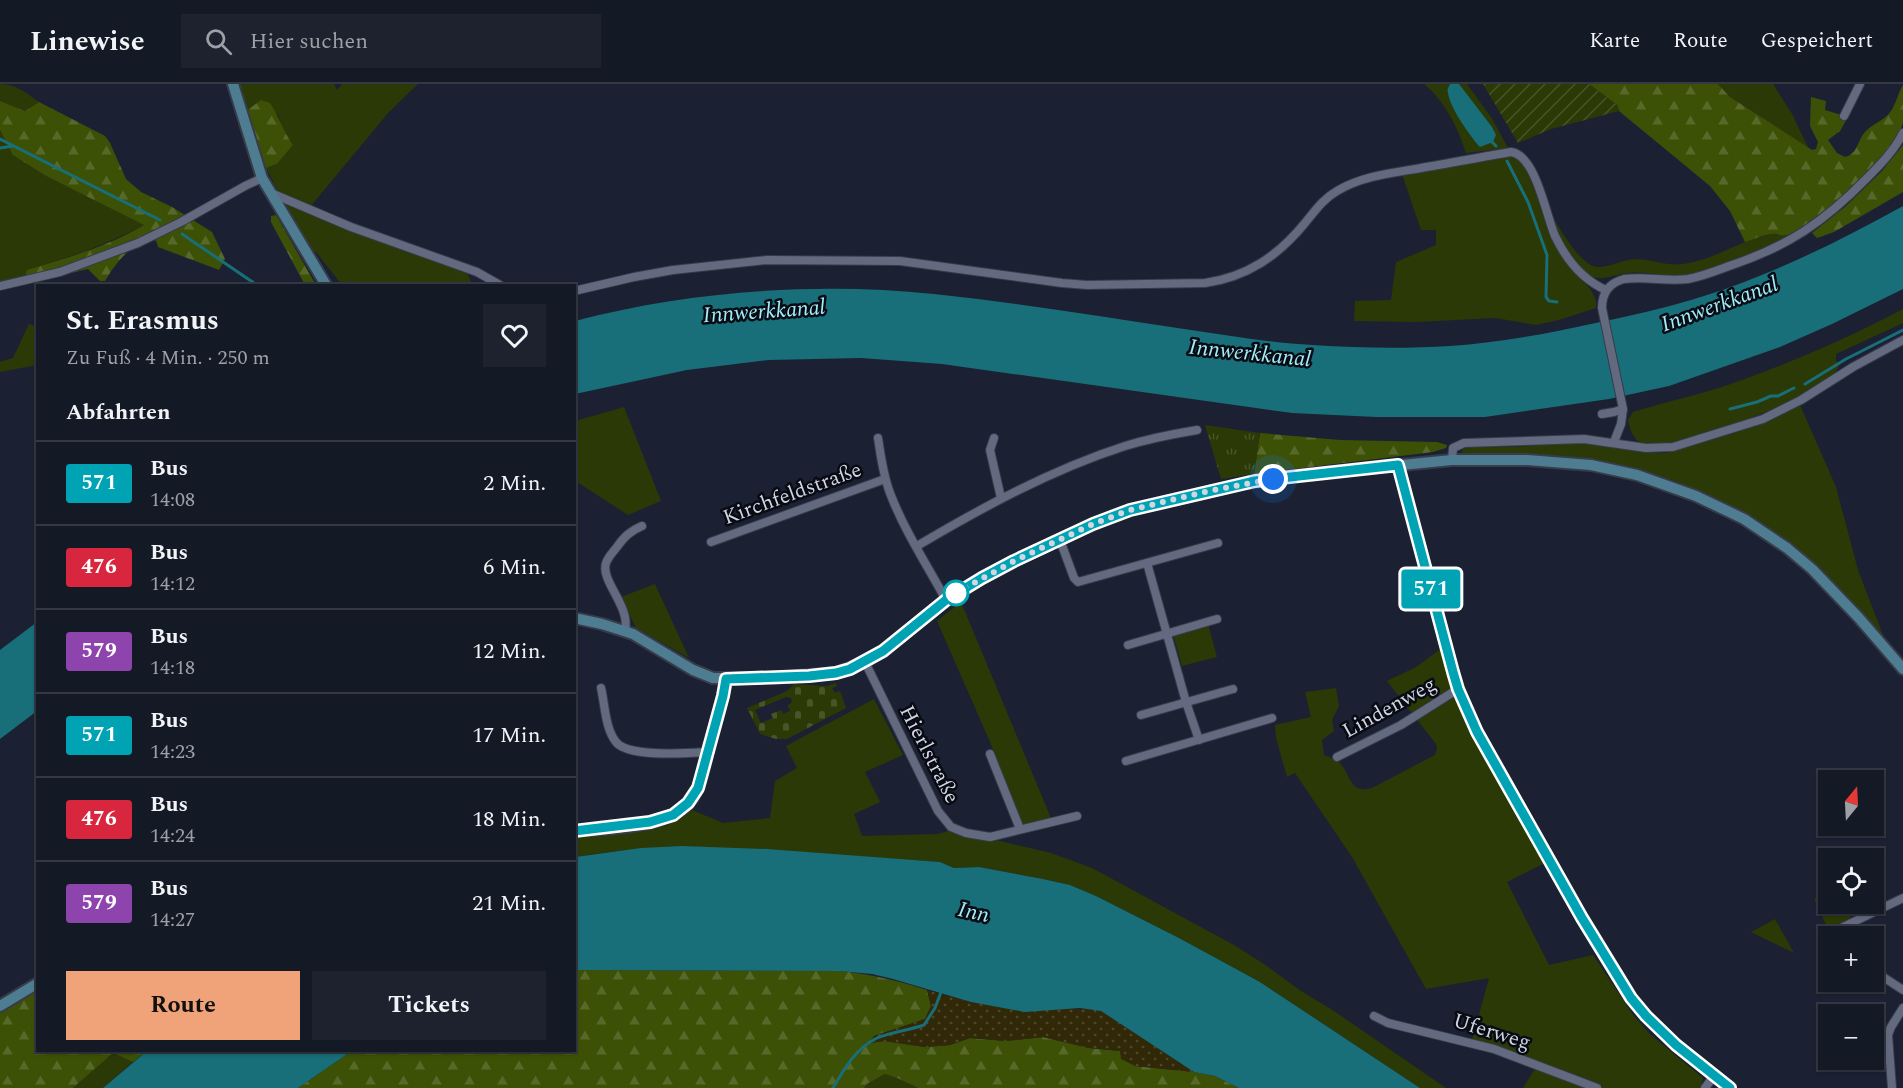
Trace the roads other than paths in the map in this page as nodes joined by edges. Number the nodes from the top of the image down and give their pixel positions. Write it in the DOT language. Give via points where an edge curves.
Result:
graph roads {
  1 [pos="233,84"];
  2 [pos="1860,84"];
  3 [pos="1844,116"];
  4 [pos="1903,133"];
  5 [pos="262,178"];
  6 [pos="270,192"];
  7 [pos="325,284"];
  8 [pos="498,284"];
  9 [pos="0,286"];
  10 [pos="1606,290"];
  11 [pos="576,291"];
  12 [pos="1903,340"];
  13 [pos="1622,406"];
  14 [pos="1602,414"];
  15 [pos="1197,430"];
  16 [pos="878,438"];
  17 [pos="994,438"];
  18 [pos="1614,442"];
  19 [pos="1452,460"];
  20 [pos="1398,465"];
  21 [pos="885,479"];
  22 [pos="1001,498"];
  23 [pos="642,526"];
  24 [pos="1060,540"];
  25 [pos="711,542"];
  26 [pos="1218,543"];
  27 [pos="917,546"];
  28 [pos="1147,563"];
  29 [pos="946,600"];
  30 [pos="576,619"];
  31 [pos="1217,619"];
  32 [pos="625,631"];
  33 [pos="1167,633"];
  34 [pos="1128,645"];
  35 [pos="865,662"];
  36 [pos="1903,669"];
  37 [pos="726,679"];
  38 [pos="601,688"];
  39 [pos="1233,689"];
  40 [pos="1458,689"];
  41 [pos="1186,702"];
  42 [pos="1141,715"];
  43 [pos="1272,718"];
  44 [pos="1199,740"];
  45 [pos="708,752"];
  46 [pos="990,754"];
  47 [pos="1337,757"];
  48 [pos="1126,761"];
  49 [pos="1077,816"];
  50 [pos="1020,829"];
  51 [pos="576,831"];
  52 [pos="1903,898"];
  53 [pos="1845,926"];
  54 [pos="1884,978"];
  55 [pos="36,984"];
  56 [pos="1903,990"];
  57 [pos="0,1006"];
  58 [pos="1903,1008"];
  59 [pos="1374,1017"];
  60 [pos="1714,1076"];
  61 [pos="1598,1088"];
  62 [pos="1705,1088"];
  63 [pos="1730,1088"];
  64 [pos="1892,1088"];
  1 -- 5 [label="street"];
  2 -- 3 [label="street"];
  4 -- 10 [label="street" via="1859,187 1792,240 1689,279 1624,279"];
  5 -- 6 [label="street"];
  5 -- 9 [label="street" via="138,243 60,272"];
  6 -- 7 [label="street"];
  6 -- 8 [label="street" via="351,227 477,272"];
  10 -- 11 [label="street" via="1583,275 1567,257 1528,165 1522,156 1511,152 1352,183 1329,196 1265,260 1239,276 1214,282 1087,285 900,261 767,260 673,270"];
  10 -- 13 [label="street" via="1602,298 1603,315"];
  12 -- 18 [label="street" via="1764,419 1673,447 1646,448"];
  13 -- 14 [label="street"];
  13 -- 18 [label="street"];
  15 -- 22 [label="street" via="1105,453"];
  16 -- 21 [label="street, Kirchfeldstraße"];
  17 -- 22 [label="street" via="990,450"];
  18 -- 19 [label="street" via="1564,439 1464,443 1453,448"];
  19 -- 20 [label="street"];
  19 -- 36 [label="street" via="1591,465 1637,475 1714,503 1760,529 1812,569"];
  20 -- 24 [label="street" via="1290,476 1152,503"];
  20 -- 40 [label="street"];
  21 -- 25 [label="street, Kirchfeldstraße"];
  21 -- 27 [label="street, Kirchfeldstraße"];
  22 -- 27 [label="street"];
  23 -- 32 [label="street" via="626,535 606,564 625,615"];
  24 -- 28 [label="street" via="1078,582"];
  24 -- 29 [label="street"];
  26 -- 28 [label="street"];
  27 -- 29 [label="street, Kirchfeldstraße"];
  28 -- 33 [label="street"];
  29 -- 35 [label="street"];
  30 -- 32 [label="street"];
  31 -- 33 [label="street"];
  32 -- 37 [label="street" via="700,674"];
  33 -- 34 [label="street"];
  33 -- 41 [label="street"];
  35 -- 37 [label="street" via="827,674"];
  35 -- 50 [label="street, Hierlstraße" via="945,821 958,830 982,836 995,837"];
  37 -- 45 [label="street"];
  38 -- 45 [label="street" via="608,726 616,742 625,748 665,754"];
  39 -- 41 [label="street"];
  40 -- 47 [label="street, Lindenweg" via="1401,725"];
  40 -- 60 [label="street" via="1487,750 1631,998 1660,1031"];
  41 -- 42 [label="street"];
  41 -- 44 [label="street"];
  43 -- 44 [label="street"];
  44 -- 48 [label="street"];
  45 -- 51 [label="street" via="694,795 676,814 650,822"];
  46 -- 50 [label="street"];
  49 -- 50 [label="street, Hierlstraße"];
  52 -- 53 [label="street"];
  54 -- 56 [label="street"];
  55 -- 57 [label="street"];
  58 -- 64 [label="street" via="1888,1035"];
  59 -- 61 [label="street, Uferweg" via="1494,1049"];
  60 -- 62 [label="street"];
  60 -- 63 [label="street"];
}
